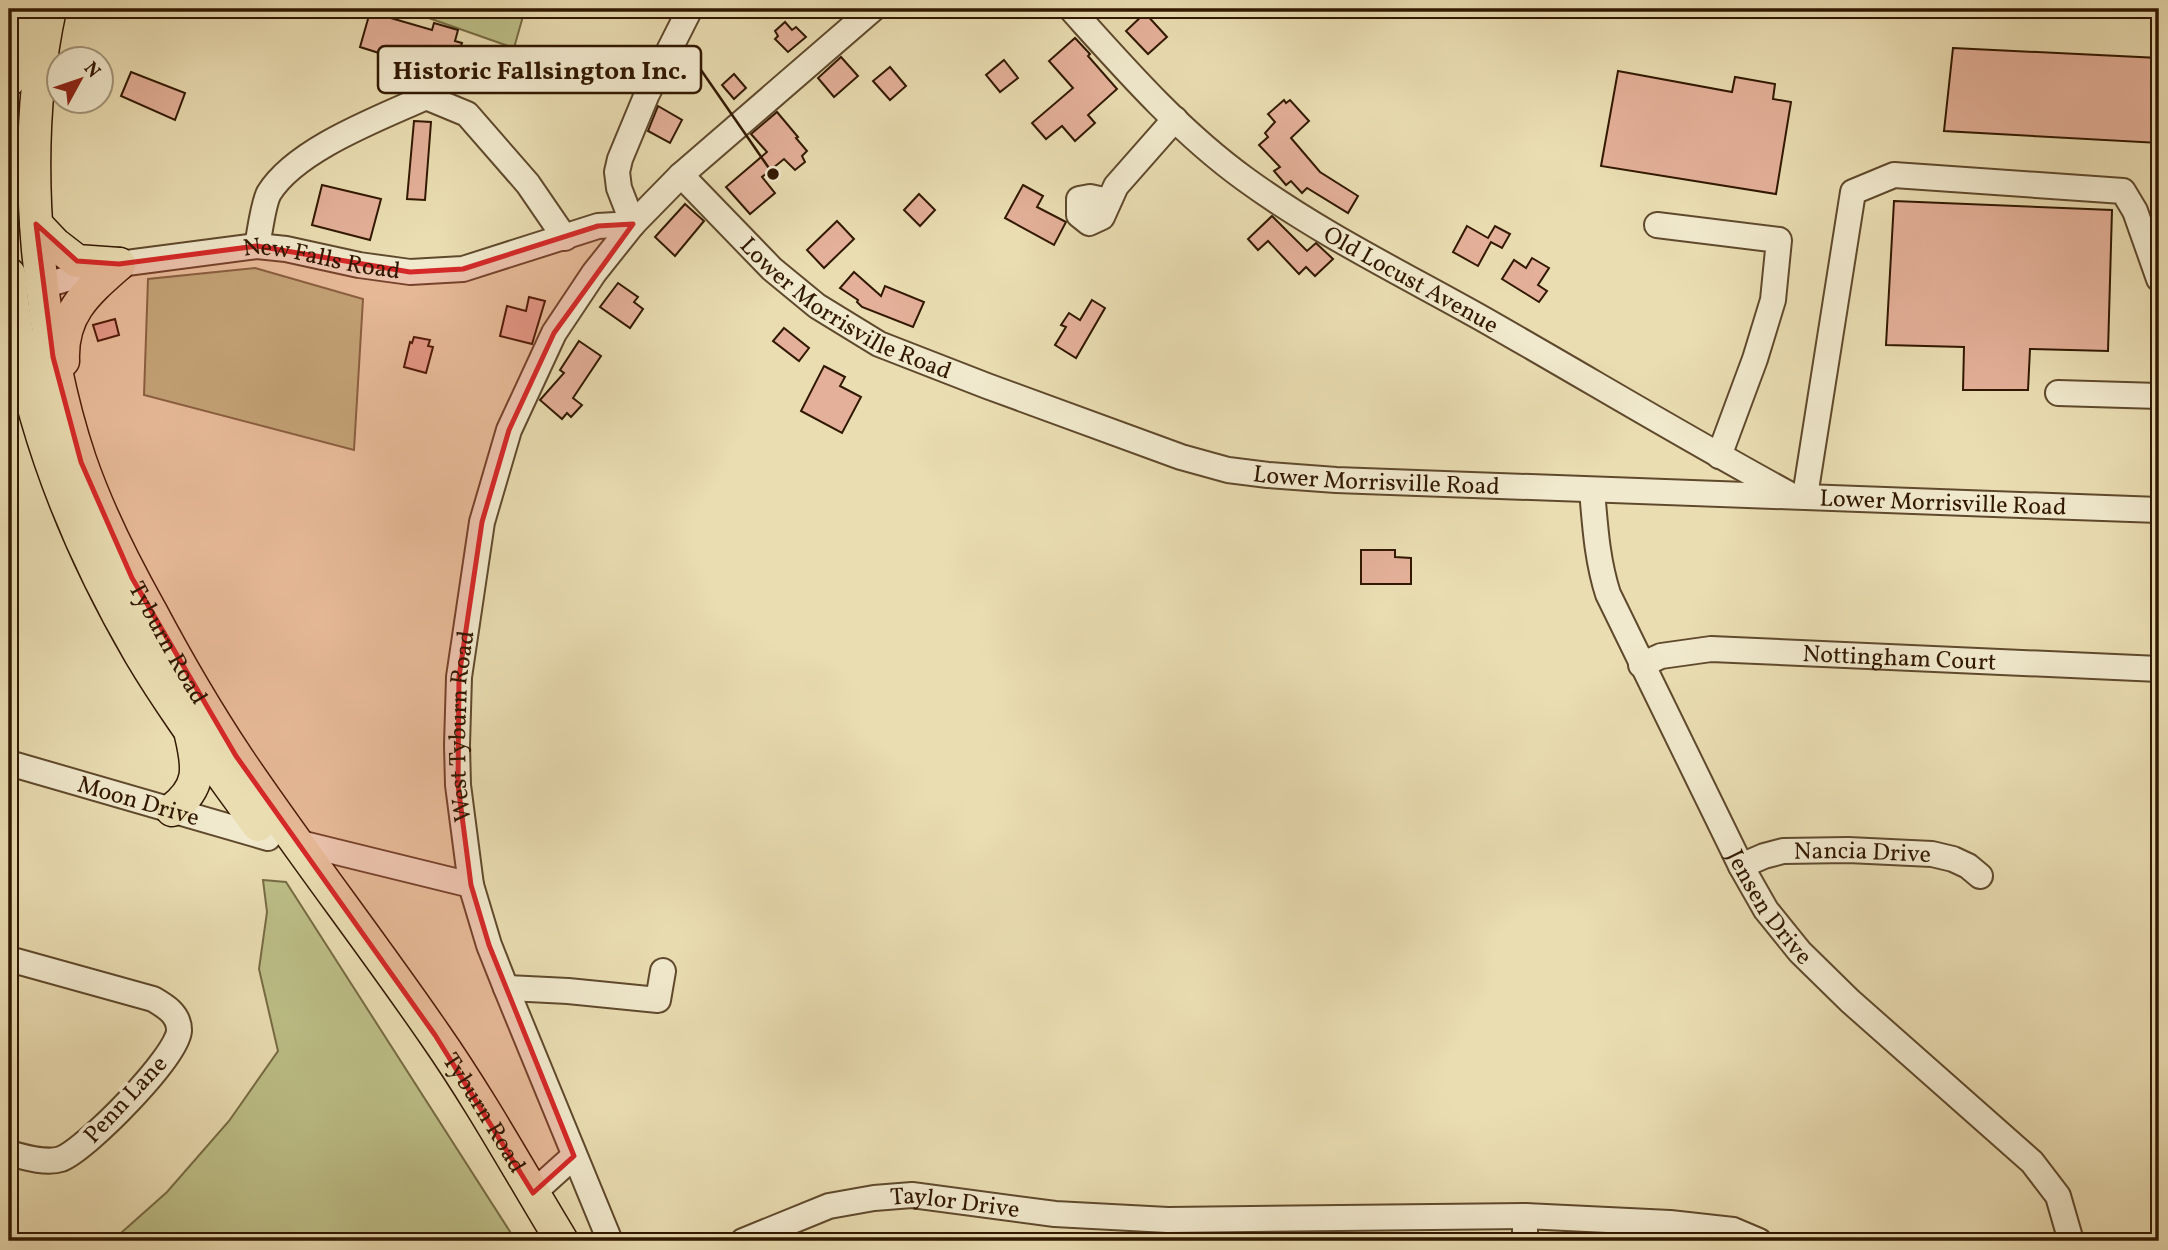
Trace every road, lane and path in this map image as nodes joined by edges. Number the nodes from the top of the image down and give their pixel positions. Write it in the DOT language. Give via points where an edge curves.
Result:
graph roads {
  1 [pos="20,9"];
  2 [pos="50,9"];
  3 [pos="690,9"];
  4 [pos="873,9"];
  5 [pos="1070,9"];
  6 [pos="9,80"];
  7 [pos="1175,119"];
  8 [pos="681,175"];
  9 [pos="1108,201"];
  10 [pos="36,224"];
  11 [pos="633,224"];
  12 [pos="1657,225"];
  13 [pos="565,238"];
  14 [pos="257,246"];
  15 [pos="119,264"];
  16 [pos="2159,278"];
  17 [pos="42,286"];
  18 [pos="9,287"];
  19 [pos="2058,393"];
  20 [pos="2159,396"];
  21 [pos="65,409"];
  22 [pos="1719,456"];
  23 [pos="1592,490"];
  24 [pos="1799,496"];
  25 [pos="2159,510"];
  26 [pos="1641,665"];
  27 [pos="2159,670"];
  28 [pos="190,731"];
  29 [pos="9,763"];
  30 [pos="172,810"];
  31 [pos="282,840"];
  32 [pos="1741,866"];
  33 [pos="1980,876"];
  34 [pos="471,885"];
  35 [pos="9,959"];
  36 [pos="663,971"];
  37 [pos="506,988"];
  38 [pos="9,1153"];
  39 [pos="574,1156"];
  40 [pos="533,1193"];
  41 [pos="1525,1216"];
  42 [pos="1171,1231"];
  43 [pos="562,1241"];
  44 [pos="610,1241"];
  45 [pos="743,1241"];
  46 [pos="1525,1241"];
  47 [pos="1759,1241"];
  48 [pos="2071,1241"];
  1 -- 6 [label="main road"];
  2 -- 10 [label="main road, Tyburn Road" via="39,81"];
  3 -- 11 [label="street" via="620,159 619,188"];
  4 -- 8 [label="street, West Tyburn Road"];
  5 -- 7 [label="street, Old Locust Avenue"];
  7 -- 9 [label="street"];
  7 -- 22 [label="street, Old Locust Avenue" via="1245,179 1325,230"];
  8 -- 11 [label="street, West Tyburn Road"];
  8 -- 23 [label="street, Lower Morrisville Road" via="772,269 841,323 879,344 1152,447 1228,470 1268,475"];
  10 -- 15 [label="main road" via="77,261"];
  10 -- 17 [label="main road, Tyburn Road"];
  11 -- 13 [label="street, New Falls Road" via="598,226"];
  11 -- 34 [label="street, West Tyburn Road" via="554,333 509,429 487,499 459,677 458,785"];
  12 -- 22 [label="street" via="1779,240 1773,300"];
  13 -- 14 [label="street, New Falls Road" via="463,269 410,272"];
  13 -- 14 [label="street" via="528,184 467,114 426,97 300,160 269,194"];
  14 -- 15 [label="street, New Falls Road"];
  15 -- 17 [label="street, New Falls Road"];
  15 -- 21 [label="main road" via="91,288 71,315 63,356"];
  16 -- 24 [label="street" via="2123,191 1894,176 1853,192"];
  17 -- 18 [label="main road, New Falls Road"];
  17 -- 21 [label="main road, Tyburn Road"];
  18 -- 28 [label="main road, Tyburn Road" via="25,374 65,503 107,594"];
  19 -- 20 [label="street"];
  21 -- 31 [label="main road, Tyburn Road" via="102,515 132,578"];
  22 -- 24 [label="street, Old Locust Avenue"];
  23 -- 24 [label="street, Lower Morrisville Road"];
  23 -- 26 [label="street, Jensen Drive" via="1602,574"];
  24 -- 25 [label="street, Lower Morrisville Road"];
  26 -- 27 [label="street, Nottingham Court" via="1661,656 1711,649"];
  26 -- 32 [label="street, Jensen Drive"];
  28 -- 30 [label="main road" via="195,782"];
  28 -- 31 [label="main road, Tyburn Road"];
  29 -- 30 [label="street, Moon Drive"];
  30 -- 31 [label="street, Moon Drive"];
  31 -- 34 [label="street, Moon Drive"];
  31 -- 40 [label="main road, Tyburn Road" via="435,1035"];
  32 -- 33 [label="street, Nancia Drive" via="1783,851 1848,850 1932,854 1953,859"];
  32 -- 48 [label="street, Jensen Drive" via="1766,910 1800,952 2032,1162 2058,1196"];
  34 -- 37 [label="street, West Tyburn Road"];
  35 -- 38 [label="street, Penn Lane" via="153,999 172,1012 179,1032 165,1059 74,1153 50,1161"];
  36 -- 37 [label="street" via="658,1000"];
  37 -- 39 [label="street, West Tyburn Road"];
  39 -- 40 [label="street"];
  39 -- 44 [label="street, West Tyburn Road"];
  40 -- 43 [label="main road, Tyburn Road"];
  41 -- 42 [label="street, Taylor Drive"];
  41 -- 46 [label="street"];
  41 -- 47 [label="street, Taylor Drive" via="1694,1225 1733,1230"];
  42 -- 45 [label="street, Taylor Drive" via="912,1195 829,1206"];
}
